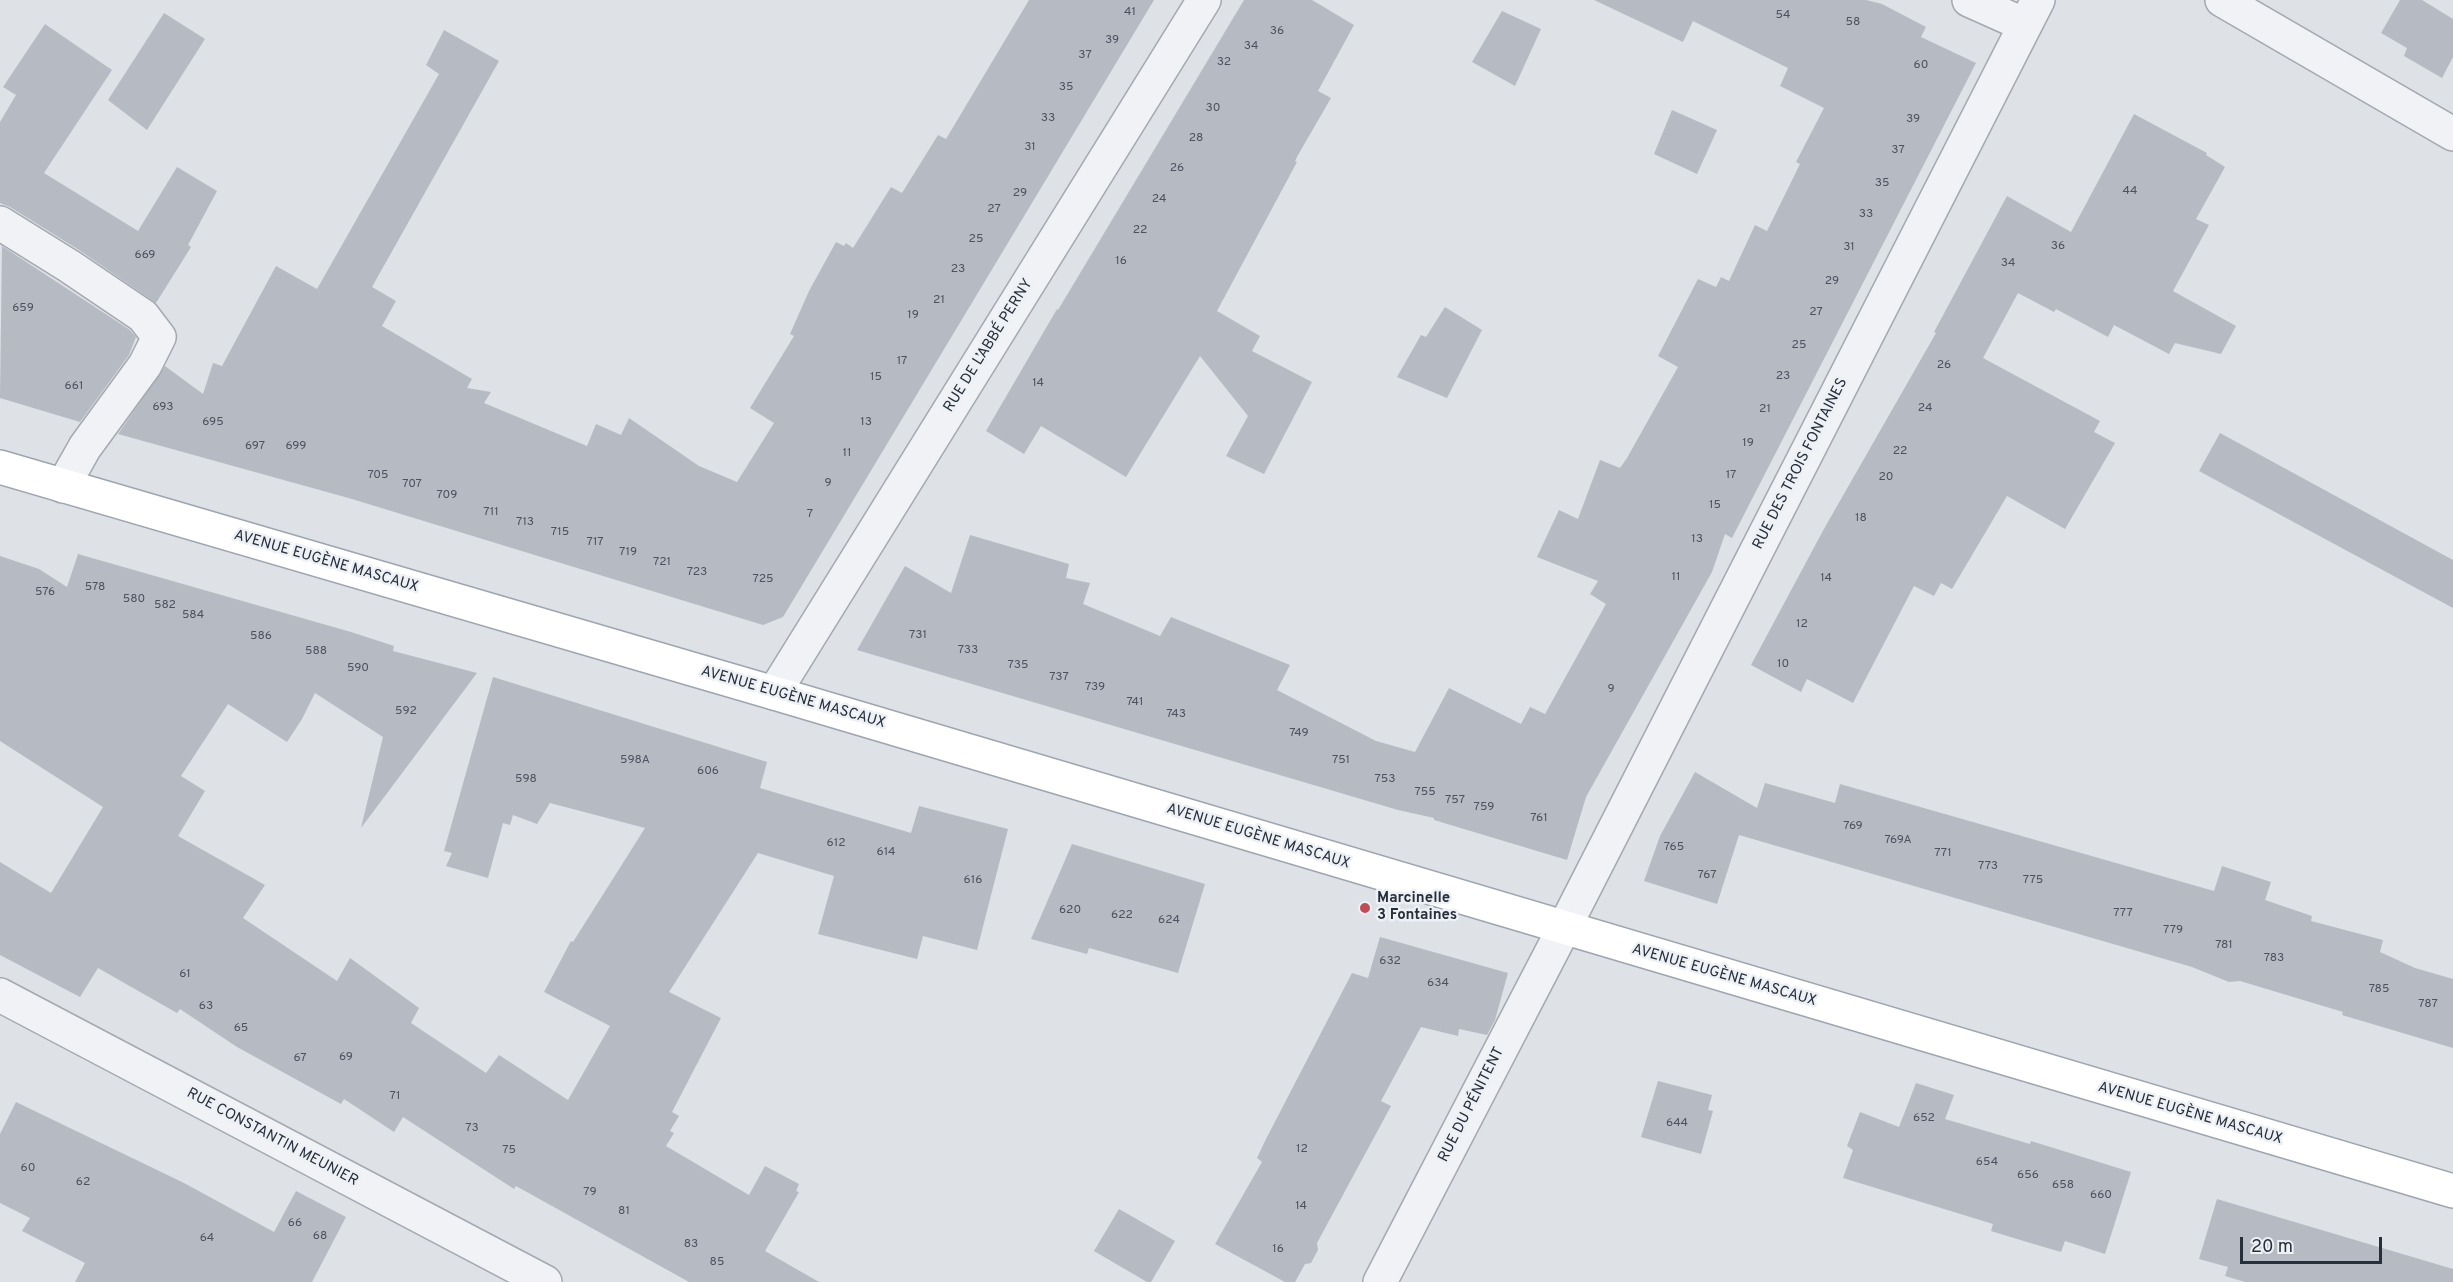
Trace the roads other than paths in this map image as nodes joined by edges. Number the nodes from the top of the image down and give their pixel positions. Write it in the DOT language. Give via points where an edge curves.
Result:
graph roads {
  1 [pos="1204,0"];
  2 [pos="1969,0"];
  3 [pos="2222,0"];
  4 [pos="2031,12"];
  5 [pos="2448,121"];
  6 [pos="0,223"];
  7 [pos="0,467"];
  8 [pos="63,486"];
  9 [pos="774,693"];
  10 [pos="1564,928"];
  11 [pos="0,994"];
  12 [pos="2453,1191"];
  13 [pos="544,1282"];
  14 [pos="1380,1282"];
  1 -- 9 [label="street, RUE DE L’ABBÉ PERNY"];
  2 -- 4 [label="street"];
  3 -- 5 [label="street"];
  4 -- 10 [label="street, RUE DES TROIS FONTAINES"];
  6 -- 8 [label="street" via="143,316 159,338"];
  7 -- 8 [label="main road, AVENUE EUGÈNE MASCAUX"];
  8 -- 9 [label="main road, AVENUE EUGÈNE MASCAUX"];
  9 -- 10 [label="main road, AVENUE EUGÈNE MASCAUX"];
  10 -- 12 [label="main road, AVENUE EUGÈNE MASCAUX"];
  10 -- 14 [label="street, RUE DU PÉNITENT"];
  11 -- 13 [label="street, RUE CONSTANTIN MEUNIER"];
}
